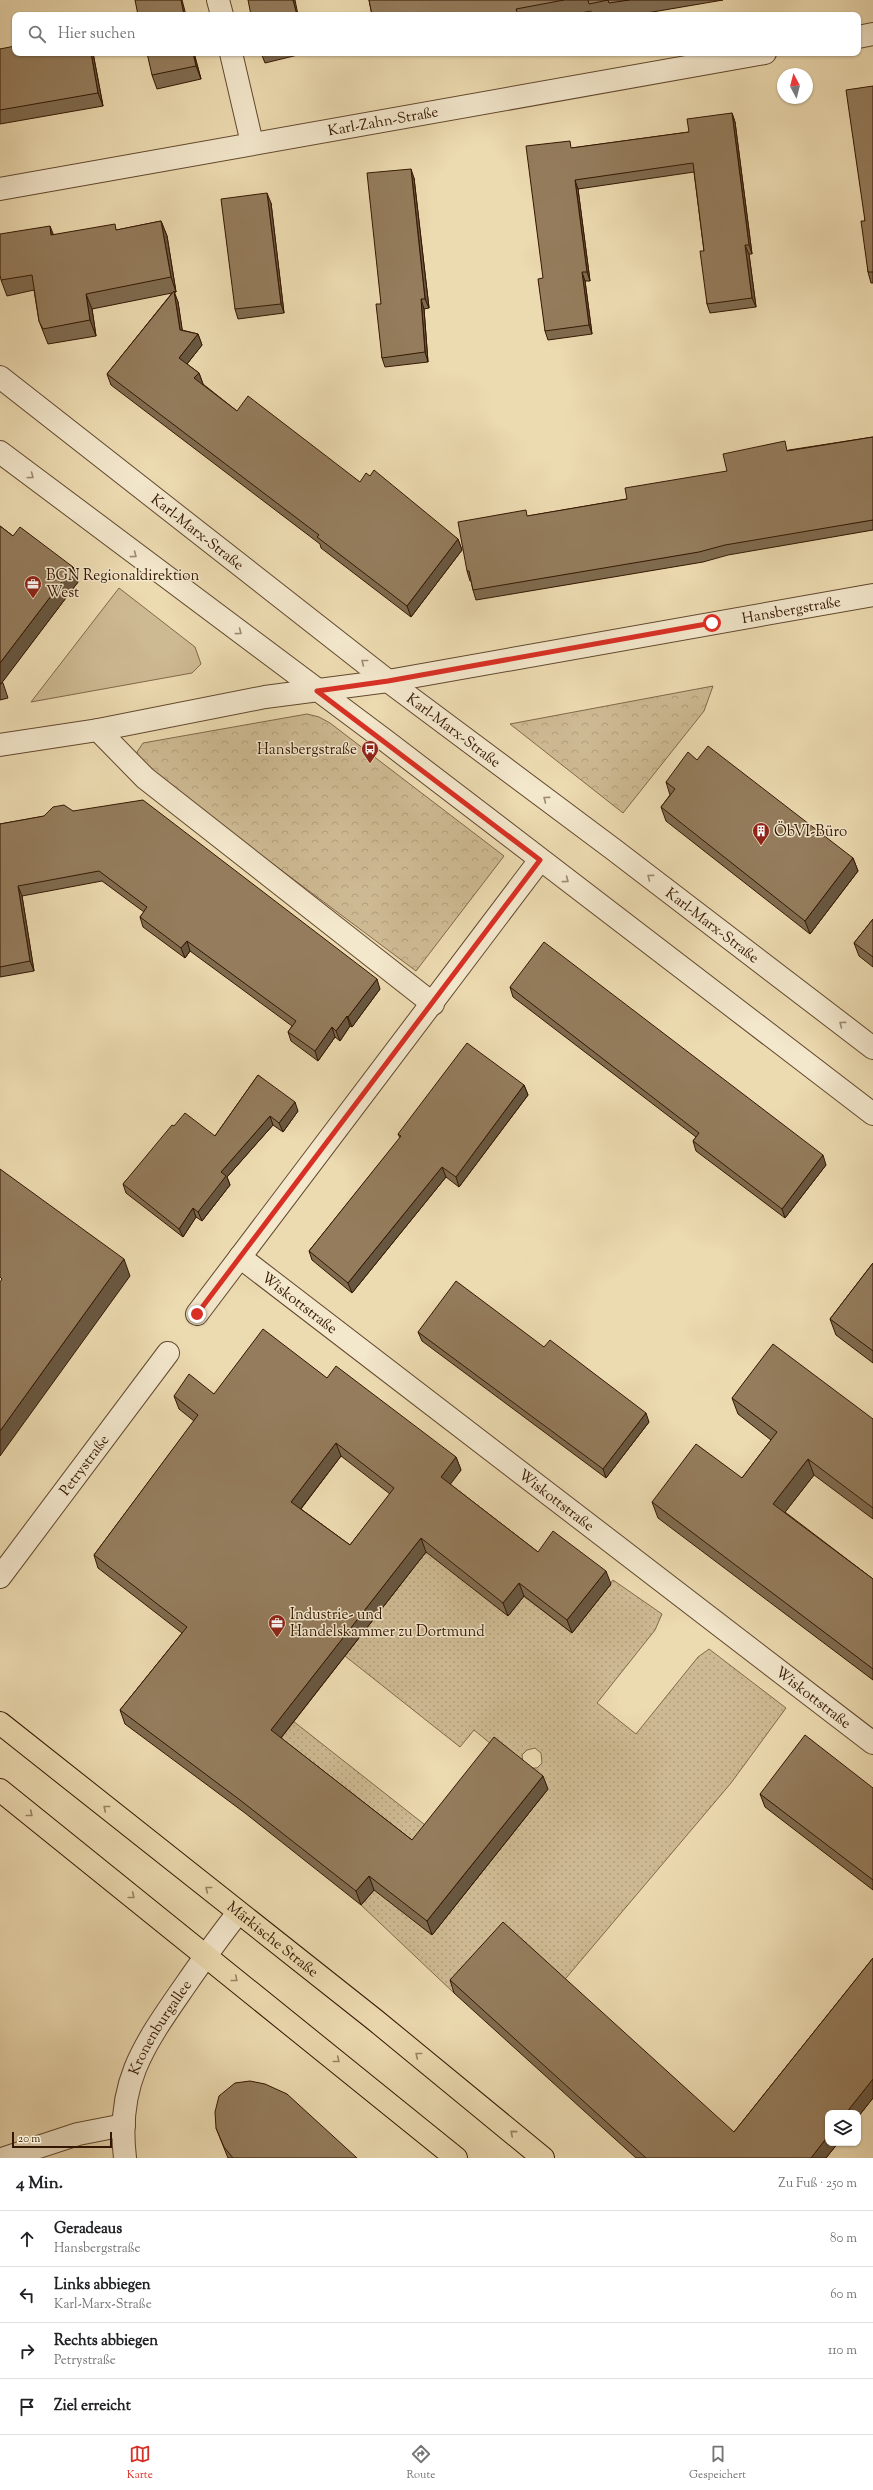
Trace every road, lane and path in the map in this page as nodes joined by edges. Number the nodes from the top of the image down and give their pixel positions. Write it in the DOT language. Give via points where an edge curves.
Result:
graph roads {
  1 [pos="218,0"];
  2 [pos="221,12"];
  3 [pos="873,34"];
  4 [pos="861,36"];
  5 [pos="232,56"];
  6 [pos="748,56"];
  7 [pos="252,142"];
  8 [pos="0,188"];
  9 [pos="0,377"];
  10 [pos="0,452"];
  11 [pos="873,595"];
  12 [pos="388,681"];
  13 [pos="317,691"];
  14 [pos="98,730"];
  15 [pos="0,745"];
  16 [pos="540,860"];
  17 [pos="432,1004"];
  18 [pos="873,1048"];
  19 [pos="873,1114"];
  20 [pos="240,1257"];
  21 [pos="197,1314"];
  22 [pos="168,1354"];
  23 [pos="0,1577"];
  24 [pos="0,1723"];
  25 [pos="873,1743"];
  26 [pos="0,1790"];
  27 [pos="238,1913"];
  28 [pos="205,1954"];
  29 [pos="124,2125"];
  30 [pos="5,2158"];
  31 [pos="126,2158"];
  32 [pos="456,2158"];
  33 [pos="543,2158"];
  1 -- 2 [label="street"];
  3 -- 4 [label="street"];
  5 -- 7 [label="street"];
  6 -- 7 [label="street, Karl-Zahn-Straße"];
  7 -- 8 [label="street, Karl-Zahn-Straße"];
  12 -- 9 [label="street, Karl-Marx-Straße, one-way"];
  10 -- 13 [label="street, one-way"];
  11 -- 12 [label="street, Hansbergstraße"];
  12 -- 13 [label="street, Hansbergstraße"];
  18 -- 12 [label="street, Karl-Marx-Straße, one-way" via="613,848"];
  13 -- 14 [label="street, Hansbergstraße" via="265,697"];
  13 -- 16 [label="street"];
  14 -- 15 [label="street, Hansbergstraße"];
  14 -- 17 [label="street" via="145,778"];
  16 -- 17 [label="street"];
  16 -- 19 [label="street, one-way"];
  17 -- 20 [label="street"];
  20 -- 21 [label="street"];
  20 -- 25 [label="street, Wiskottstraße"];
  22 -- 23 [label="street, Petrystraße"];
  27 -- 24 [label="main road, Märkische Straße, one-way"];
  26 -- 28 [label="main road, one-way"];
  27 -- 28 [label="street, Kronenburgallee"];
  33 -- 27 [label="main road, Märkische Straße, one-way" via="430,2064"];
  28 -- 29 [label="street, Kronenburgallee" via="164,2014 137,2060 125,2101"];
  28 -- 32 [label="main road, one-way"];
  29 -- 30 [label="street" via="78,2134"];
  29 -- 31 [label="street, Kronenburgallee"];
}
